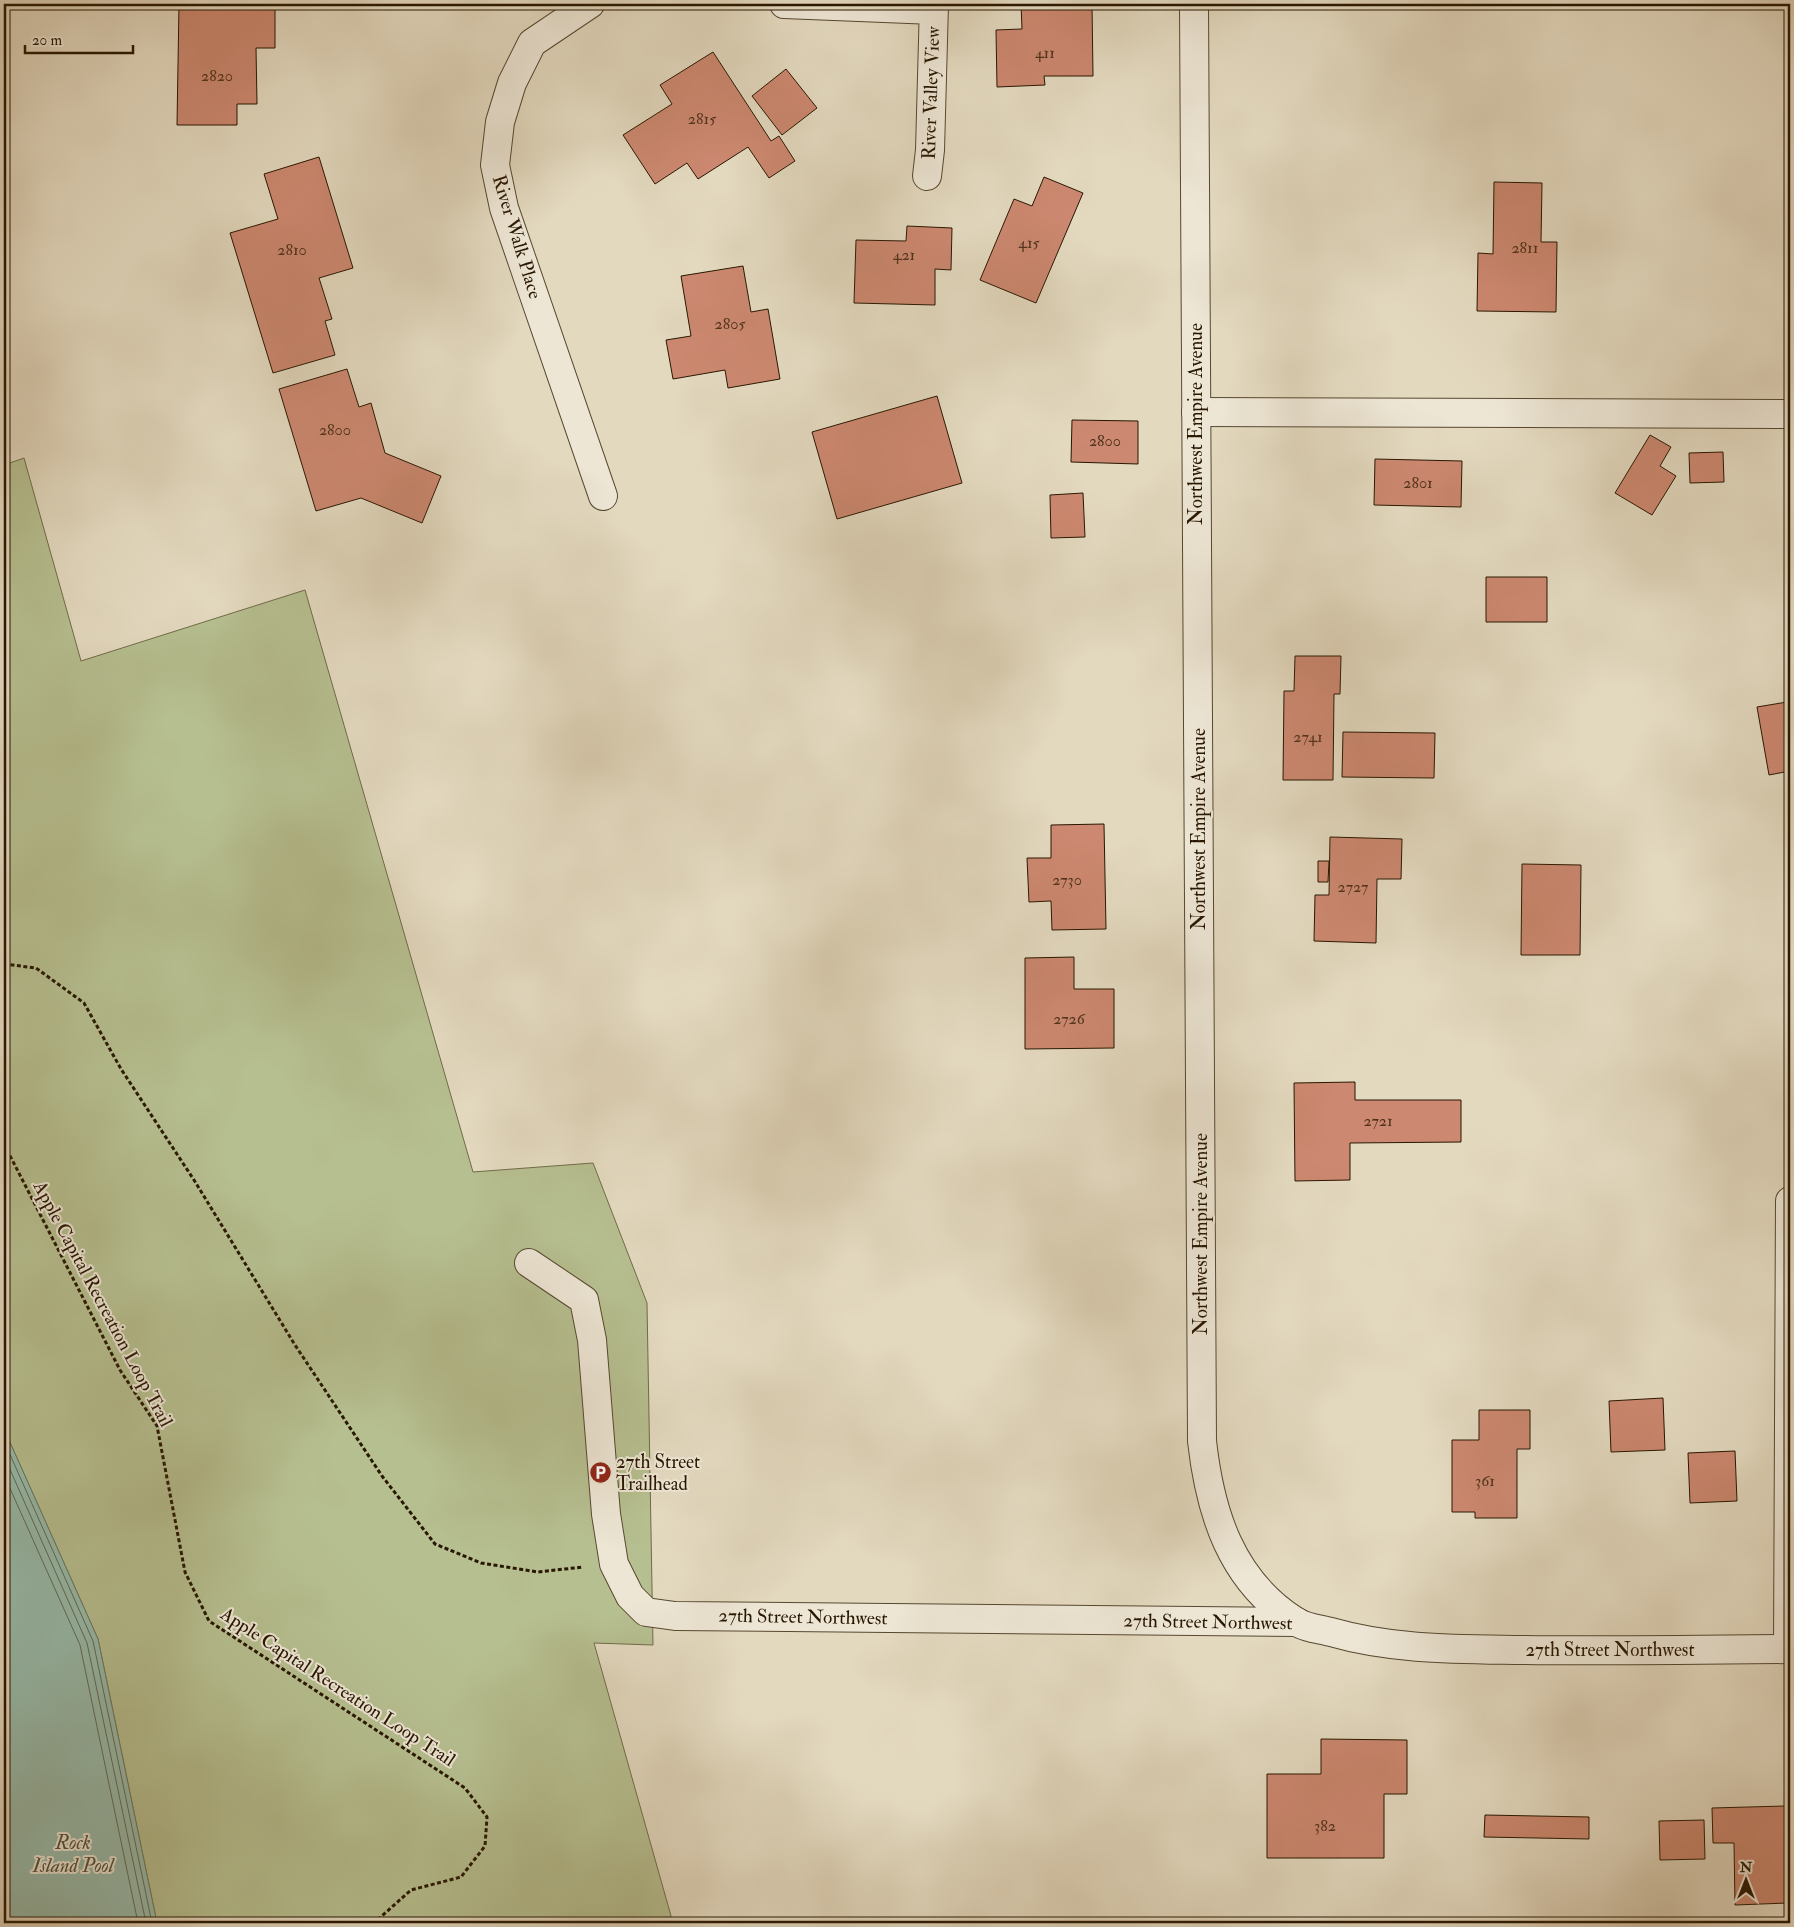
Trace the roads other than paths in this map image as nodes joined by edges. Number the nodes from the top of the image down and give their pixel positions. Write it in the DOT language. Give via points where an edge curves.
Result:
graph roads {
  1 [pos="590,4"];
  2 [pos="784,4"];
  3 [pos="1194,4"];
  4 [pos="934,7"];
  5 [pos="927,176"];
  6 [pos="1196,412"];
  7 [pos="1790,414"];
  8 [pos="603,496"];
  9 [pos="1790,1201"];
  10 [pos="530,1263"];
  11 [pos="1296,1622"];
  12 [pos="1789,1649"];
  1 -- 8 [label="street, River Walk Place" via="532,43 512,83 500,122 495,165 504,208"];
  2 -- 4 [label="street, River Valley View"];
  3 -- 6 [label="street, Northwest Empire Avenue"];
  4 -- 5 [label="street, River Valley View"];
  6 -- 7 [label="street"];
  6 -- 11 [label="street, Northwest Empire Avenue" via="1202,1441 1205,1473 1215,1514 1231,1551 1254,1588"];
  9 -- 12 [label="street"];
  10 -- 11 [label="street, 27th Street Northwest" via="584,1300 592,1340 606,1514 614,1564 630,1596 646,1612 674,1616"];
  11 -- 12 [label="street, 27th Street Northwest" via="1359,1640 1429,1649 1660,1652"];
}
